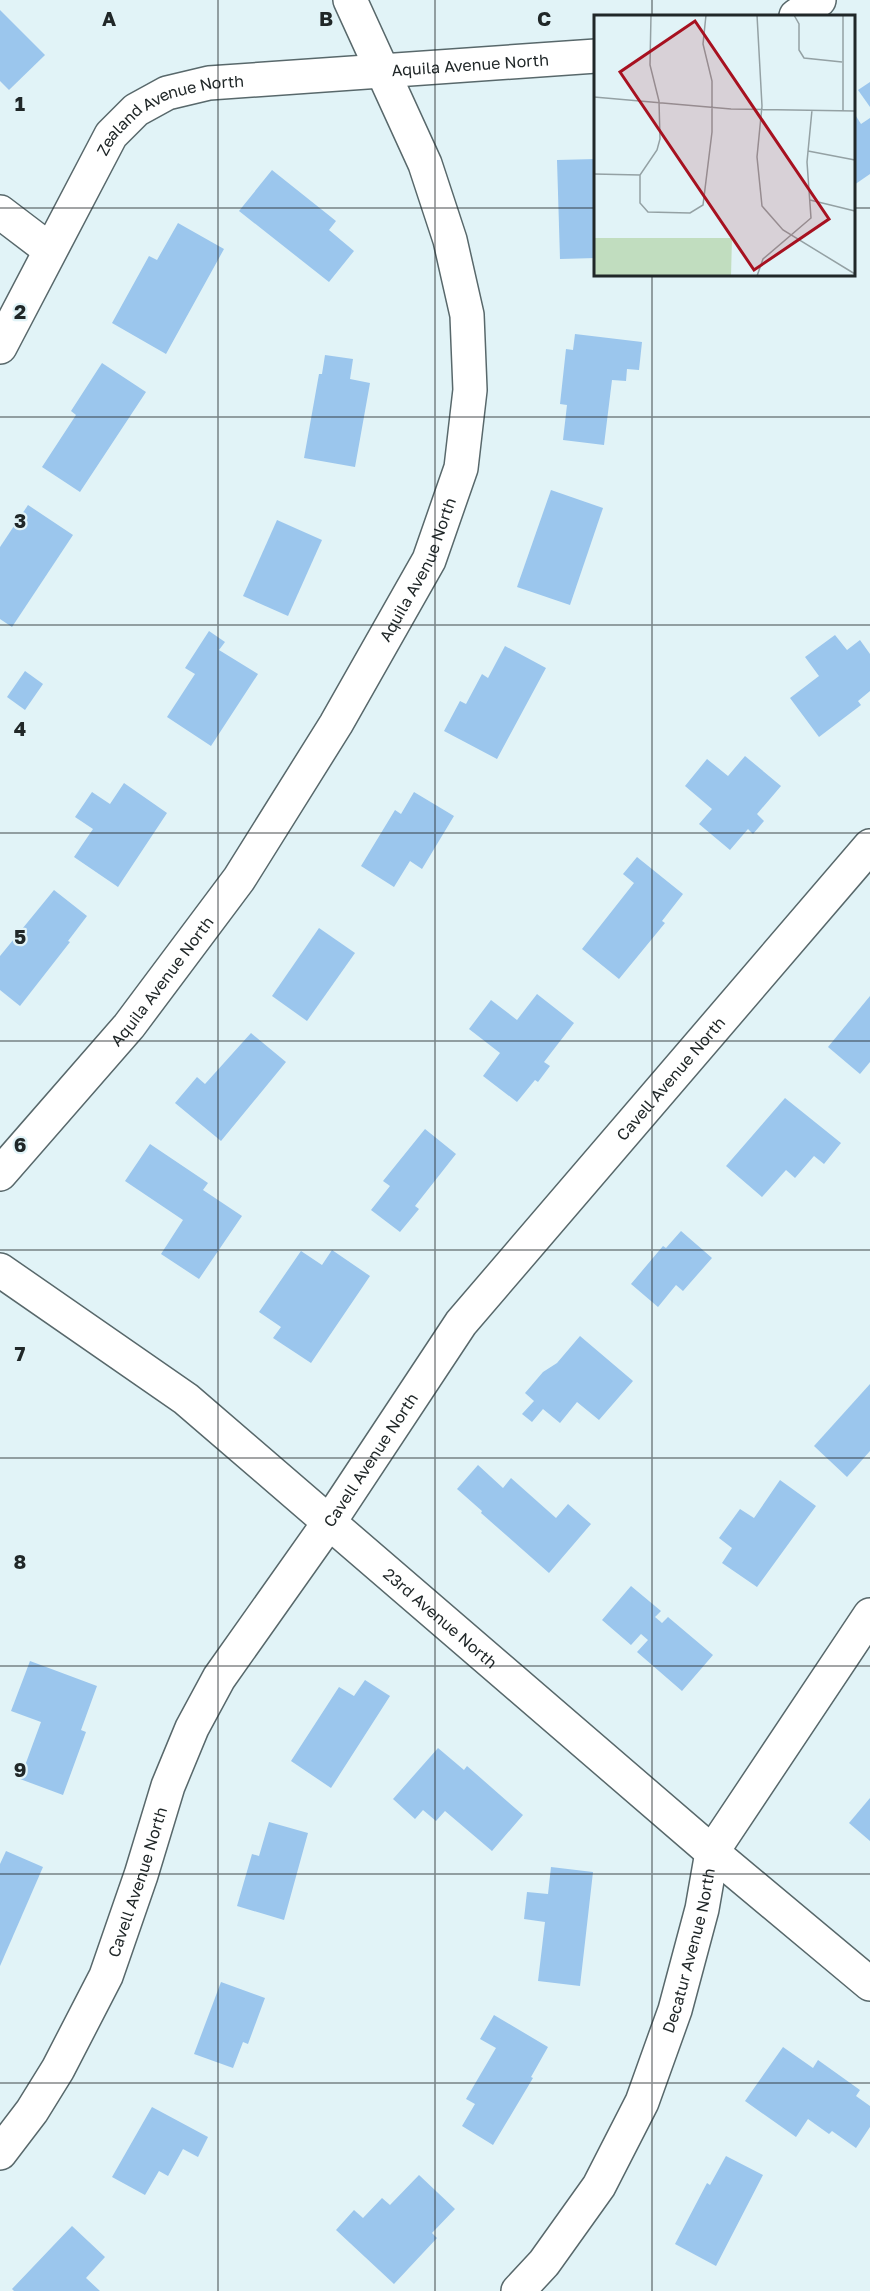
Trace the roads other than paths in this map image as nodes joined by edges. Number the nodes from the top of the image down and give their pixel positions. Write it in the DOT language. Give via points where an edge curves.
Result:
graph roads {
  1 [pos="350,0"];
  2 [pos="819,0"];
  3 [pos="797,15"];
  4 [pos="594,56"];
  5 [pos="382,71"];
  6 [pos="0,212"];
  7 [pos="50,250"];
  8 [pos="0,347"];
  9 [pos="870,846"];
  10 [pos="0,1174"];
  11 [pos="0,1270"];
  12 [pos="330,1521"];
  13 [pos="870,1615"];
  14 [pos="712,1852"];
  15 [pos="870,1984"];
  16 [pos="0,2153"];
  17 [pos="518,2291"];
  1 -- 5 [label="street"];
  2 -- 3 [label="street"];
  4 -- 5 [label="street, Aquila Avenue North"];
  5 -- 7 [label="street, Zealand Avenue North" via="209,83 167,93 136,110 111,135"];
  5 -- 10 [label="street, Aquila Avenue North" via="425,164 450,240 467,315 470,390 461,468 454,489 429,560 336,724 239,879 129,1026"];
  6 -- 7 [label="street"];
  7 -- 8 [label="street, Zealand Avenue North"];
  9 -- 12 [label="street, Cavell Avenue North" via="461,1323"];
  11 -- 12 [label="street, 23rd Avenue North" via="186,1399"];
  12 -- 14 [label="street, 23rd Avenue North"];
  12 -- 16 [label="street, Cavell Avenue North" via="219,1678 192,1728 168,1786 106,1976 58,2069"];
  13 -- 14 [label="street, Decatur Avenue North"];
  14 -- 15 [label="street, 23rd Avenue North"];
  14 -- 17 [label="street, Decatur Avenue North" via="702,1910 675,2010 642,2102 599,2186 544,2263"];
}
